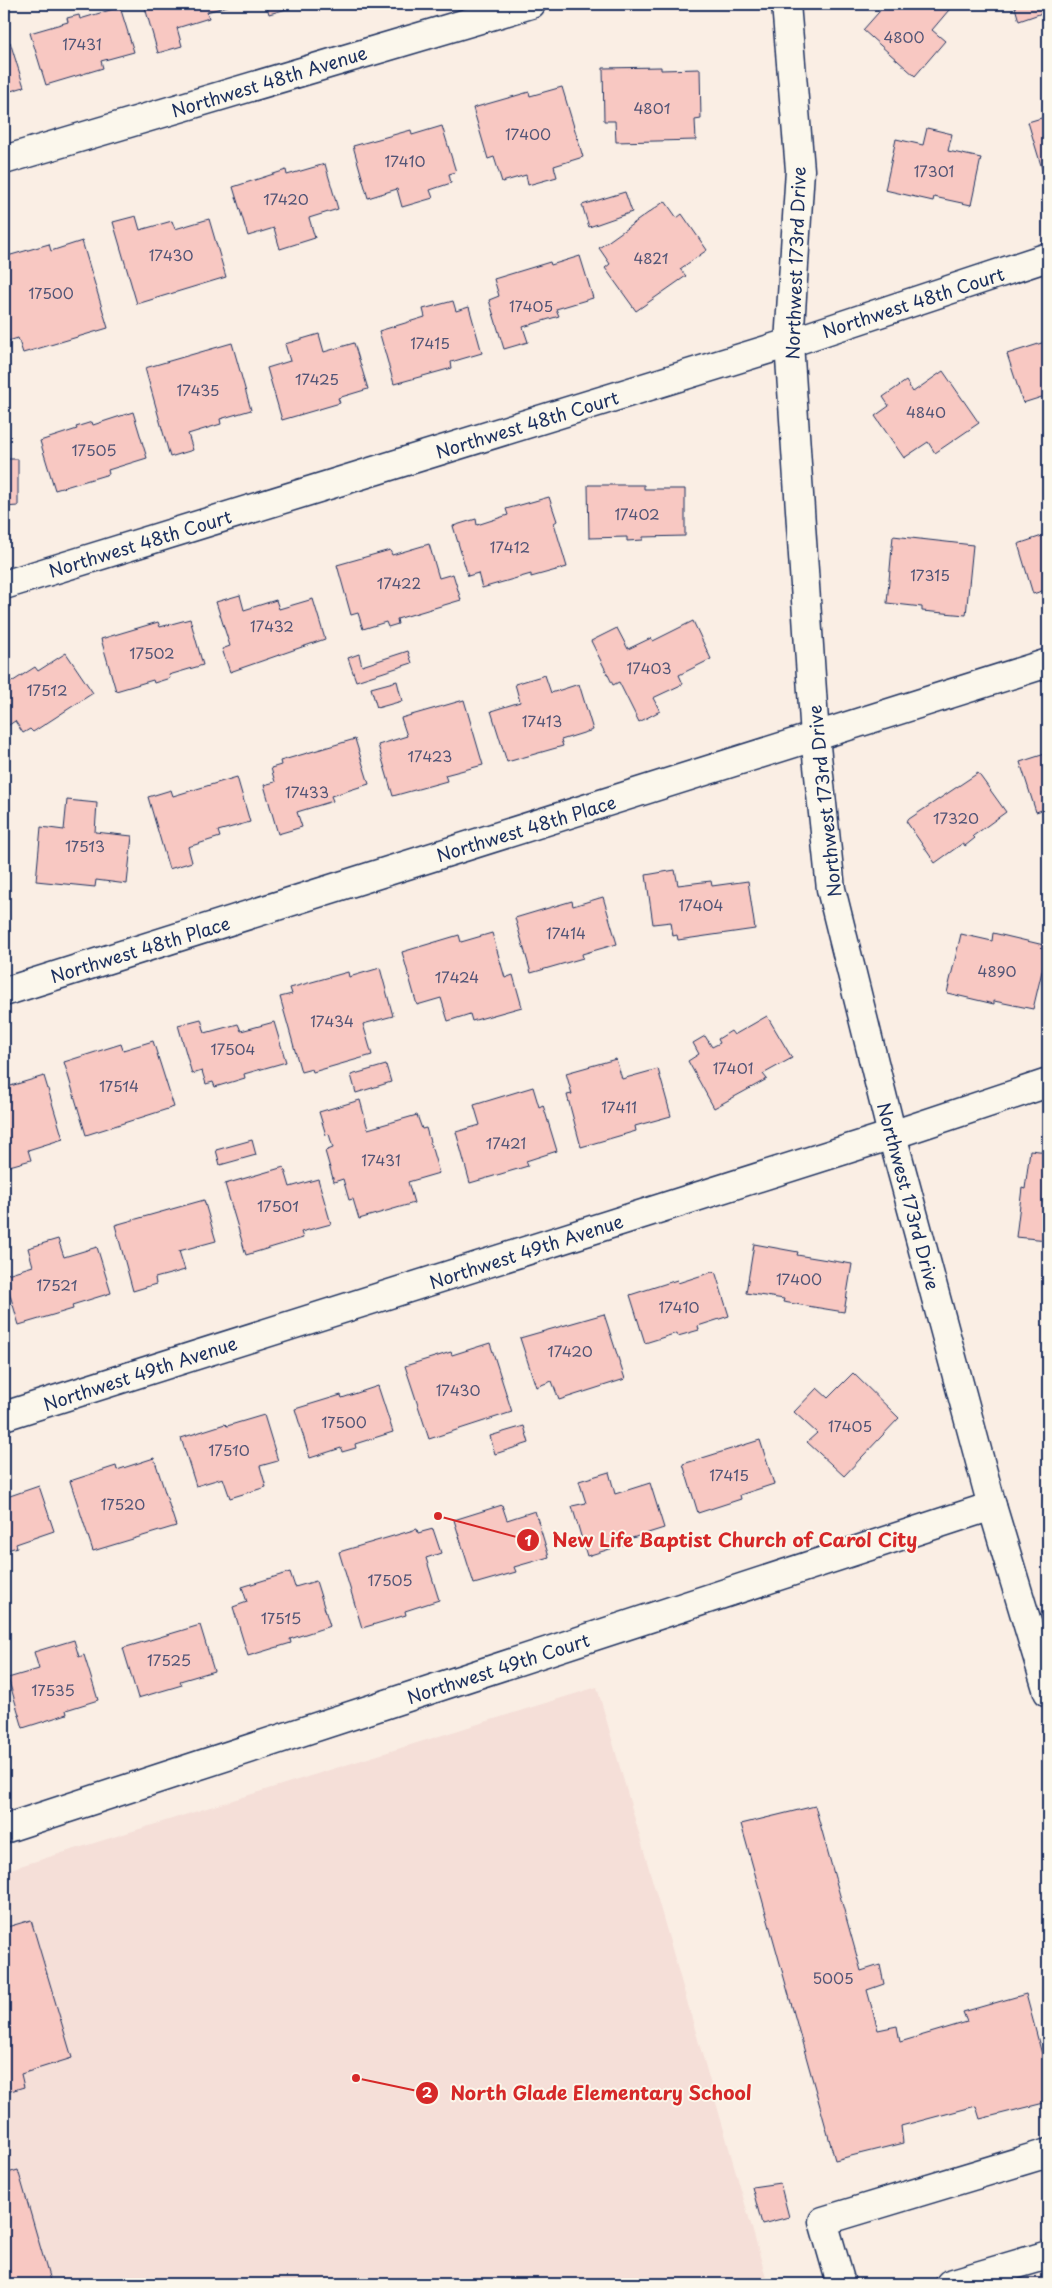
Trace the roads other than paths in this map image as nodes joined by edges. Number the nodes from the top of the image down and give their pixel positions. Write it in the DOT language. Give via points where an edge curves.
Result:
graph roads {
  1 [pos="532,4"];
  2 [pos="786,4"];
  3 [pos="6,160"];
  4 [pos="1048,257"];
  5 [pos="789,343"];
  6 [pos="4,585"];
  7 [pos="1048,663"];
  8 [pos="815,737"];
  9 [pos="5,988"];
  10 [pos="1048,1083"];
  11 [pos="892,1135"];
  12 [pos="4,1416"];
  13 [pos="992,1506"];
  14 [pos="1048,1692"];
  15 [pos="4,1829"];
  16 [pos="1048,2153"];
  17 [pos="1048,2255"];
  18 [pos="841,2284"];
  19 [pos="950,2284"];
  1 -- 3 [label="street, Northwest 48th Avenue"];
  2 -- 5 [label="street, Northwest 173rd Drive" via="800,170"];
  4 -- 5 [label="street, Northwest 48th Court"];
  5 -- 6 [label="street, Northwest 48th Court"];
  5 -- 8 [label="street, Northwest 173rd Drive"];
  7 -- 8 [label="street, Northwest 48th Place"];
  8 -- 9 [label="street, Northwest 48th Place"];
  8 -- 11 [label="street, Northwest 173rd Drive" via="831,889"];
  10 -- 11 [label="street, Northwest 49th Avenue"];
  11 -- 12 [label="street, Northwest 49th Avenue"];
  11 -- 13 [label="street, Northwest 173rd Drive"];
  13 -- 14 [label="street, Northwest 173rd Drive"];
  13 -- 15 [label="street, Northwest 49th Court"];
  16 -- 18 [label="street" via="823,2221"];
  17 -- 19 [label="street"];
}
